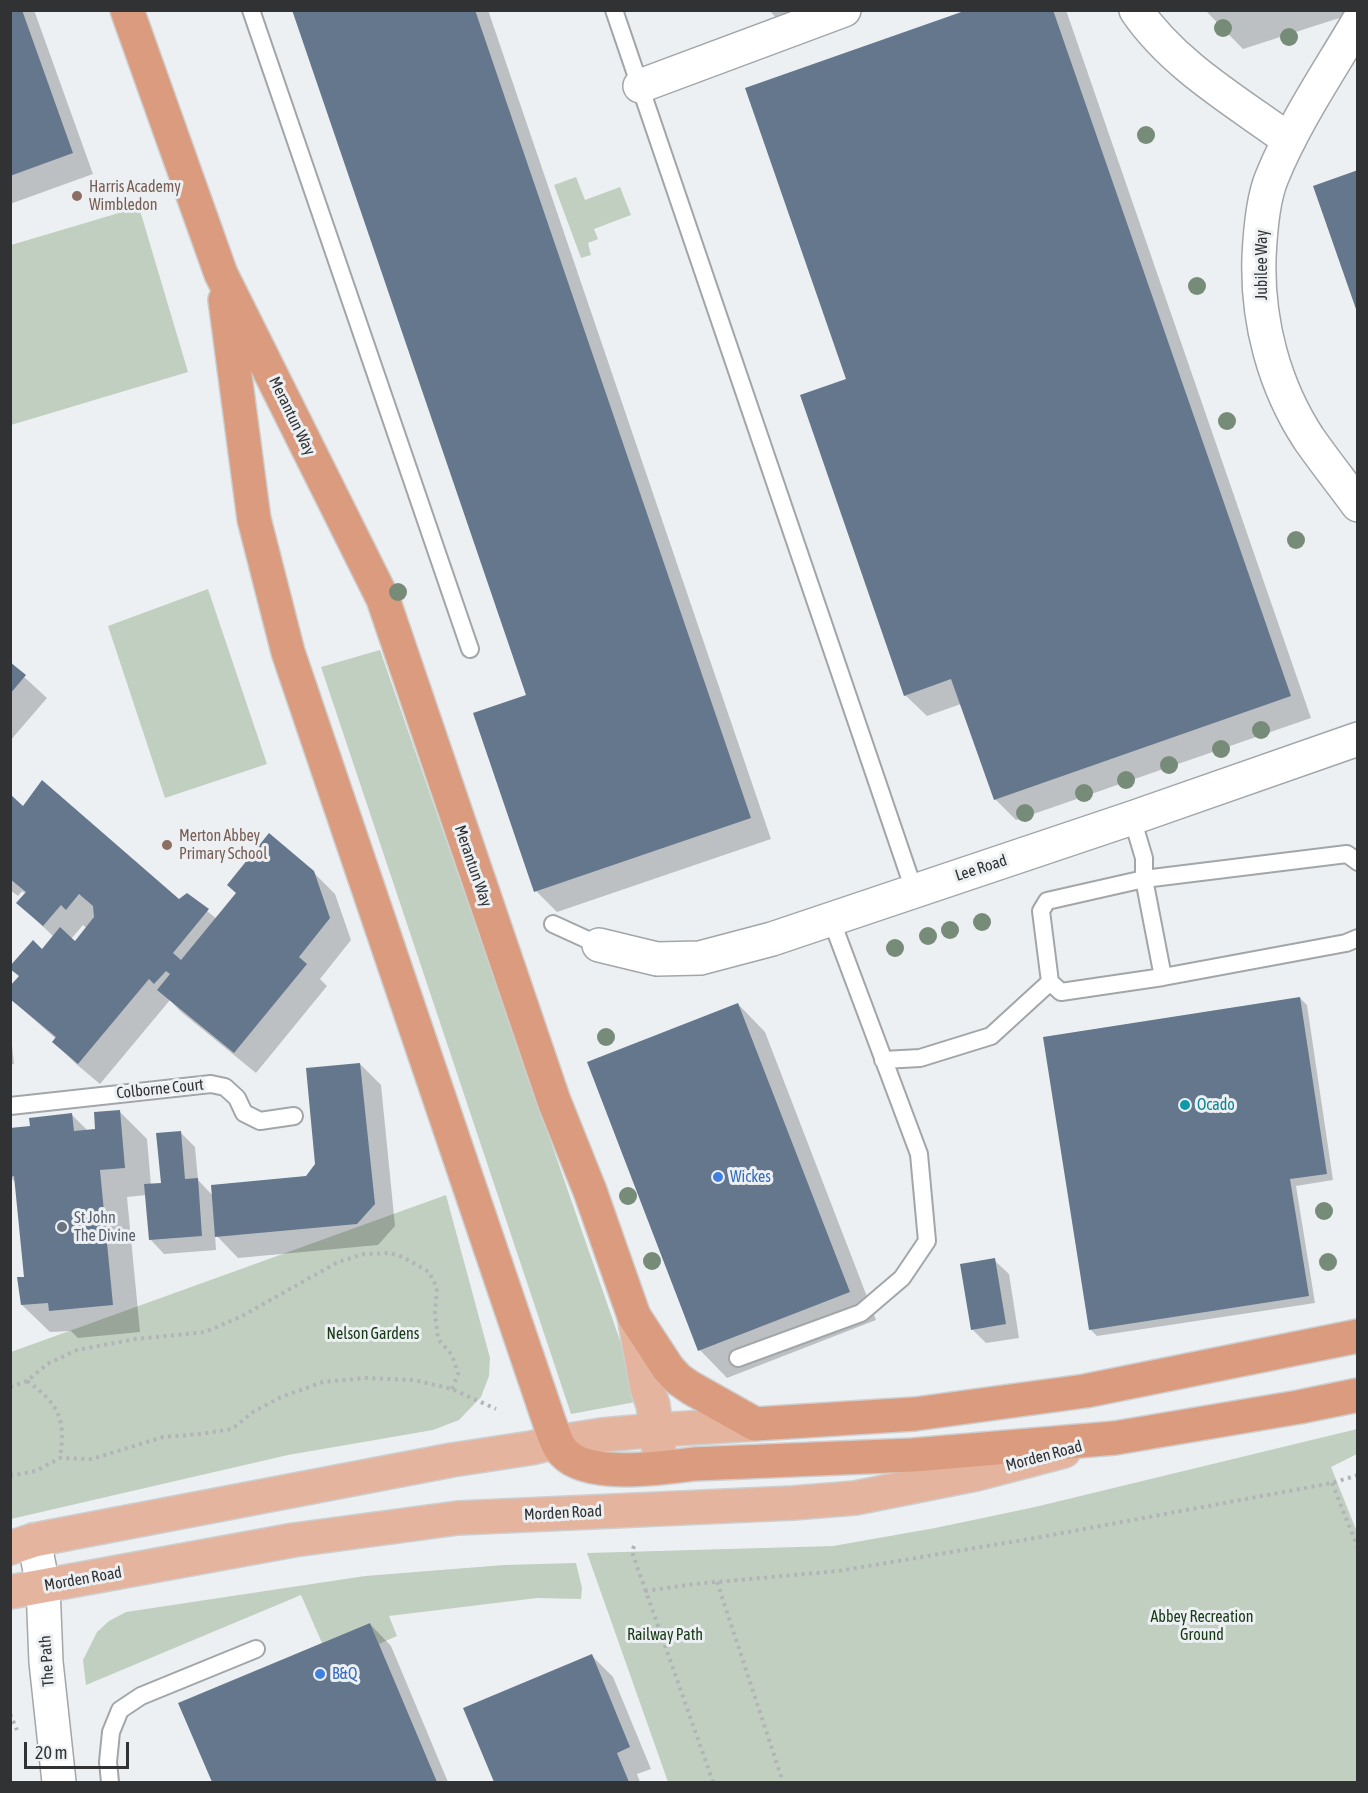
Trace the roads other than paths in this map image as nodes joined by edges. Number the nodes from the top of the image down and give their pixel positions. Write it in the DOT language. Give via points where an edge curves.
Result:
graph roads {
  1 [pos="127,10"];
  2 [pos="251,10"];
  3 [pos="614,10"];
  4 [pos="844,10"];
  5 [pos="1137,10"];
  6 [pos="1358,22"];
  7 [pos="640,86"];
  8 [pos="1289,140"];
  9 [pos="221,274"];
  10 [pos="1358,506"];
  11 [pos="470,649"];
  12 [pos="1358,739"];
  13 [pos="1132,818"];
  14 [pos="1358,862"];
  15 [pos="1144,879"];
  16 [pos="914,890"];
  17 [pos="831,919"];
  18 [pos="553,924"];
  19 [pos="1358,938"];
  20 [pos="599,945"];
  21 [pos="1163,977"];
  22 [pos="1050,981"];
  23 [pos="883,1059"];
  24 [pos="10,1106"];
  25 [pos="294,1116"];
  26 [pos="634,1316"];
  27 [pos="1358,1336"];
  28 [pos="738,1358"];
  29 [pos="531,1368"];
  30 [pos="1358,1395"];
  31 [pos="755,1424"];
  32 [pos="657,1430"];
  33 [pos="1115,1438"];
  34 [pos="557,1442"];
  35 [pos="660,1469"];
  36 [pos="646,1509"];
  37 [pos="22,1544"];
  38 [pos="43,1586"];
  39 [pos="10,1592"];
  40 [pos="255,1649"];
  41 [pos="59,1782"];
  42 [pos="110,1782"];
  1 -- 9 [label="highway, Merantun Way"];
  2 -- 11 [label="lane"];
  3 -- 7 [label="lane"];
  4 -- 7 [label="street"];
  5 -- 8 [label="street" via="1147,26 1189,67"];
  6 -- 8 [label="street, Jubilee Way"];
  7 -- 16 [label="lane"];
  8 -- 10 [label="street, Jubilee Way" via="1270,180 1260,232 1258,286 1266,340 1282,389 1309,438"];
  9 -- 26 [label="highway, Merantun Way" via="383,599 554,1101"];
  9 -- 29 [label="highway, Merantun Way" via="254,519 288,652"];
  12 -- 13 [label="street, Lee Road"];
  13 -- 15 [label="lane" via="1144,858"];
  13 -- 16 [label="street, Lee Road"];
  14 -- 15 [label="lane" via="1347,854"];
  15 -- 21 [label="lane"];
  15 -- 22 [label="lane" via="1047,901 1041,911"];
  16 -- 17 [label="street, Lee Road"];
  17 -- 20 [label="street, Lee Road" via="700,958 657,959"];
  17 -- 23 [label="lane"];
  18 -- 20 [label="lane"];
  19 -- 21 [label="lane"];
  21 -- 22 [label="lane" via="1061,992"];
  22 -- 23 [label="lane" via="991,1036 920,1058"];
  23 -- 28 [label="lane" via="919,1154 927,1241 902,1278 861,1313"];
  24 -- 25 [label="lane, Colborne Court" via="211,1084 225,1087 237,1098 244,1113 260,1121"];
  26 -- 31 [label="highway, Merantun Way" via="678,1379"];
  26 -- 32 [label="main road"];
  27 -- 31 [label="highway" via="1085,1390 915,1414"];
  29 -- 34 [label="highway, Morden Road"];
  30 -- 33 [label="highway, Morden Road"];
  31 -- 32 [label="main road"];
  32 -- 34 [label="main road"];
  32 -- 35 [label="main road"];
  33 -- 35 [label="highway, Morden Road" via="913,1455 694,1464"];
  33 -- 36 [label="main road, Morden Road" via="976,1474 855,1498"];
  34 -- 35 [label="highway, Morden Road" via="564,1454 593,1468"];
  34 -- 37 [label="main road"];
  35 -- 36 [label="main road"];
  36 -- 38 [label="main road, Morden Road" via="446,1520 294,1540"];
  37 -- 38 [label="street, The Path"];
  38 -- 39 [label="main road, Morden Road"];
  38 -- 41 [label="street, The Path" via="46,1662"];
  40 -- 42 [label="lane" via="141,1696 120,1710 111,1732"];
}
